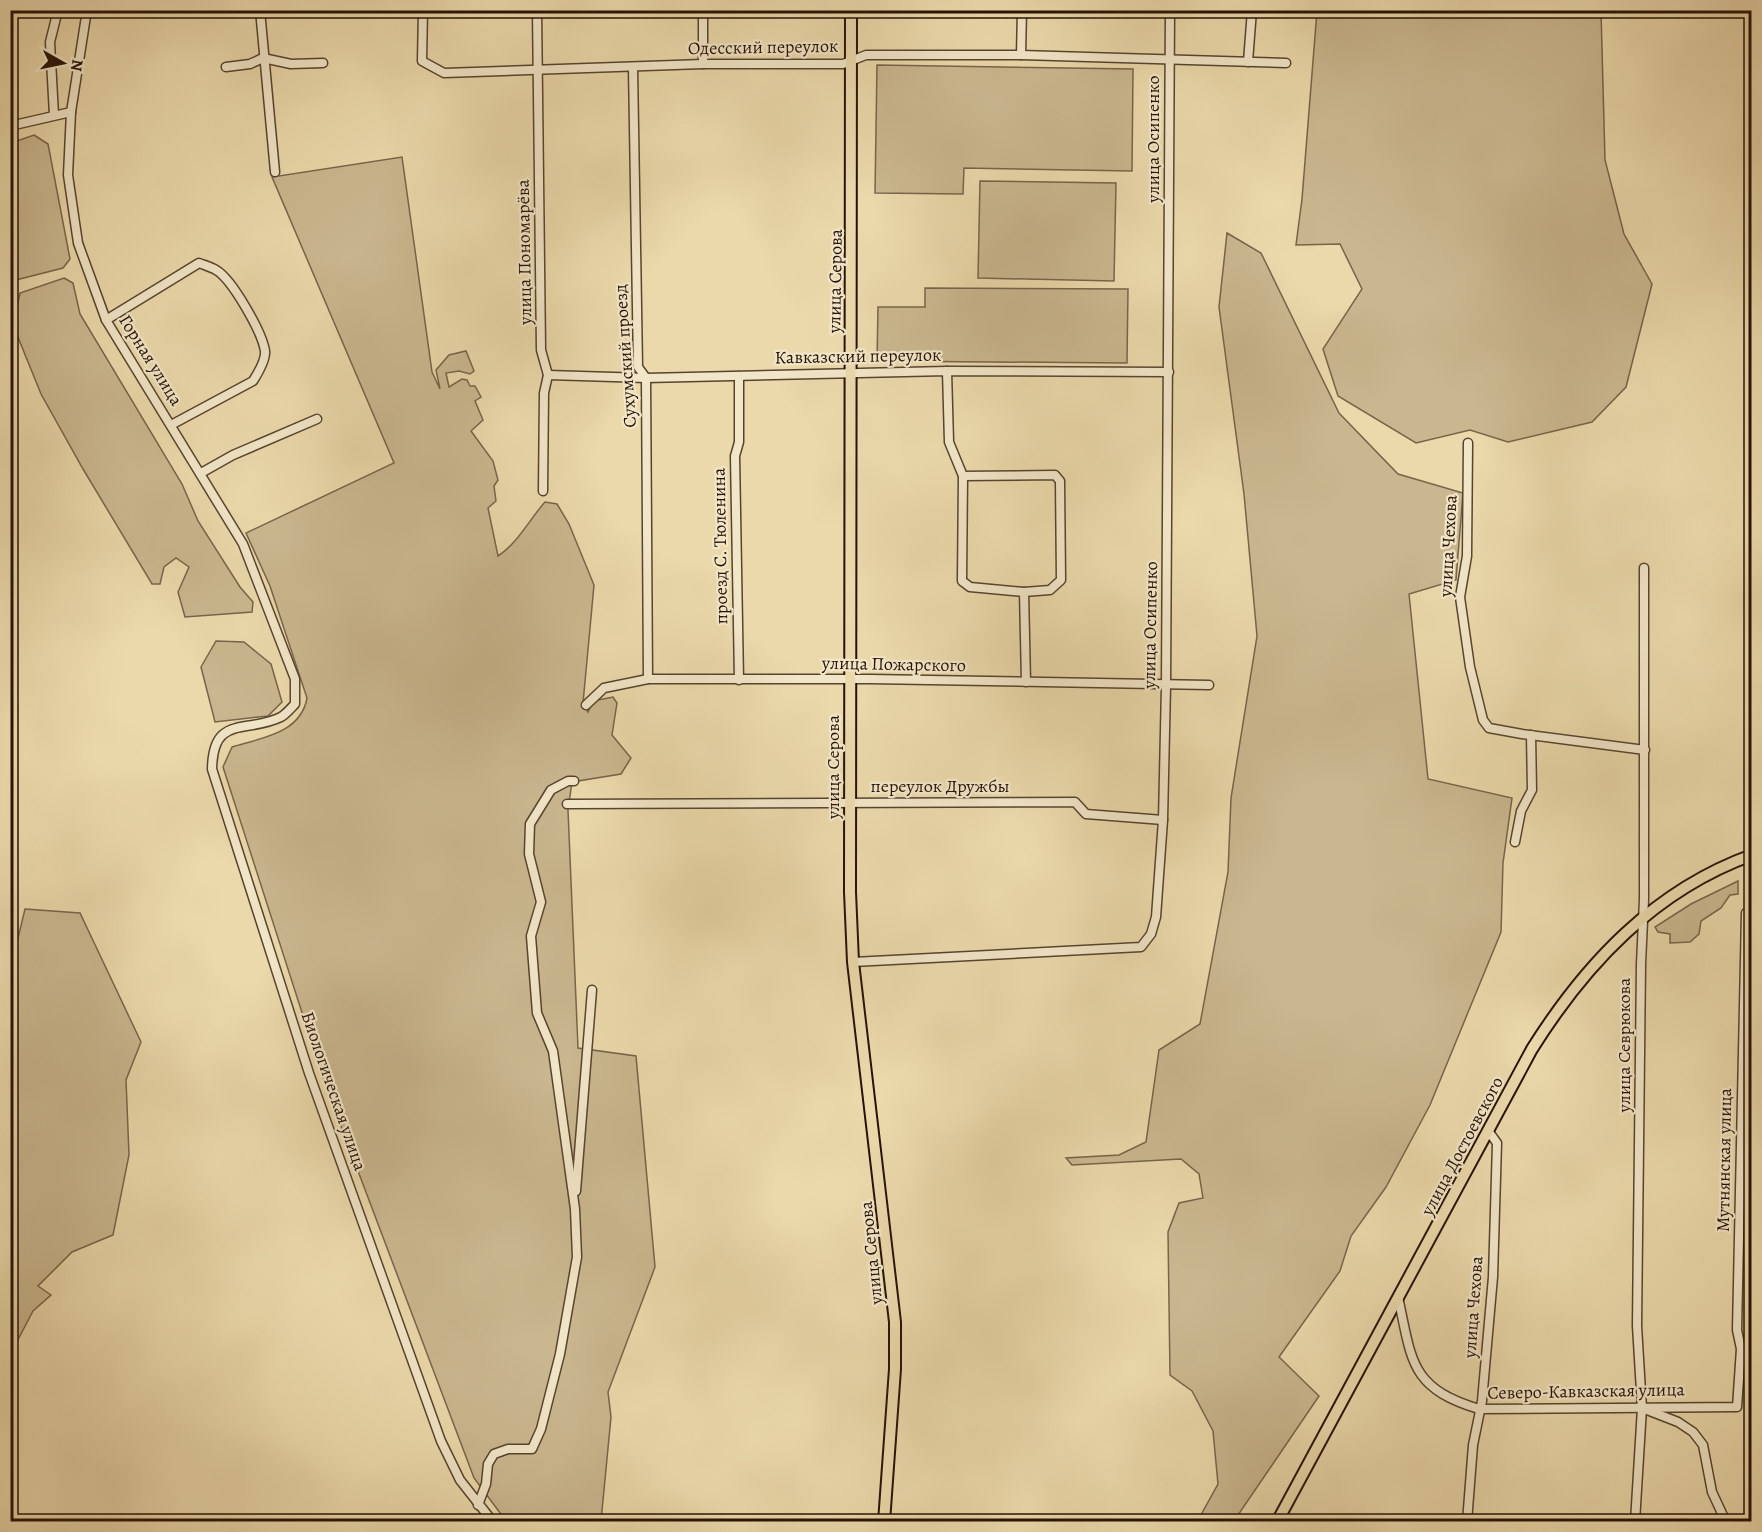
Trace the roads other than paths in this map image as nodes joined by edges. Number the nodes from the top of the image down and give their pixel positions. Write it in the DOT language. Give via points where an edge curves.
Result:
graph roads {
  1 [pos="58,10"];
  2 [pos="87,10"];
  3 [pos="260,10"];
  4 [pos="423,10"];
  5 [pos="537,10"];
  6 [pos="703,10"];
  7 [pos="851,10"];
  8 [pos="1022,10"];
  9 [pos="1170,10"];
  10 [pos="1252,10"];
  11 [pos="1021,55"];
  12 [pos="263,58"];
  13 [pos="852,60"];
  14 [pos="1170,60"];
  15 [pos="1248,62"];
  16 [pos="323,63"];
  17 [pos="1286,63"];
  18 [pos="703,64"];
  19 [pos="226,67"];
  20 [pos="633,67"];
  21 [pos="538,70"];
  22 [pos="71,112"];
  23 [pos="54,115"];
  24 [pos="10,126"];
  25 [pos="275,172"];
  26 [pos="106,320"];
  27 [pos="947,371"];
  28 [pos="1169,372"];
  29 [pos="851,373"];
  30 [pos="548,375"];
  31 [pos="739,376"];
  32 [pos="646,378"];
  33 [pos="317,419"];
  34 [pos="171,425"];
  35 [pos="1468,443"];
  36 [pos="201,473"];
  37 [pos="963,476"];
  38 [pos="543,491"];
  39 [pos="1644,568"];
  40 [pos="1024,592"];
  41 [pos="648,679"];
  42 [pos="849,679"];
  43 [pos="739,680"];
  44 [pos="1026,682"];
  45 [pos="1209,685"];
  46 [pos="1166,686"];
  47 [pos="295,704"];
  48 [pos="586,705"];
  49 [pos="1531,735"];
  50 [pos="1645,750"];
  51 [pos="574,781"];
  52 [pos="849,802"];
  53 [pos="567,804"];
  54 [pos="1163,820"];
  55 [pos="1515,842"];
  56 [pos="1752,855"];
  57 [pos="1746,913"];
  58 [pos="1643,916"];
  59 [pos="854,962"];
  60 [pos="592,990"];
  61 [pos="1489,1132"];
  62 [pos="575,1209"];
  63 [pos="1398,1297"];
  64 [pos="1737,1407"];
  65 [pos="1642,1408"];
  66 [pos="1479,1409"];
  67 [pos="478,1504"];
  68 [pos="493,1521"];
  69 [pos="884,1521"];
  70 [pos="1277,1521"];
  71 [pos="1467,1521"];
  72 [pos="1635,1521"];
  73 [pos="1726,1521"];
  1 -- 23 [label="street" via="50,42"];
  2 -- 22 [label="street, Горная улица"];
  3 -- 12 [label="street"];
  4 -- 21 [label="street, Одесский переулок" via="422,61 444,73"];
  5 -- 21 [label="street, улица Пономарёва"];
  6 -- 18 [label="street"];
  7 -- 13 [label="main road, улица Серова"];
  8 -- 11 [label="street"];
  9 -- 14 [label="street, улица Осипенко"];
  10 -- 15 [label="street"];
  11 -- 13 [label="street, Одесский переулок" via="866,55"];
  11 -- 14 [label="street, Одесский переулок"];
  12 -- 16 [label="street" via="291,64"];
  12 -- 19 [label="street"];
  12 -- 25 [label="street"];
  13 -- 18 [label="street, Одесский переулок" via="843,64"];
  13 -- 29 [label="main road, улица Серова"];
  14 -- 15 [label="street, Одесский переулок"];
  14 -- 28 [label="street, улица Осипенко"];
  15 -- 17 [label="street, Одесский переулок"];
  18 -- 20 [label="street, Одесский переулок"];
  20 -- 21 [label="street, Одесский переулок"];
  20 -- 32 [label="street, Сухумский проезд" via="639,367"];
  21 -- 30 [label="street, улица Пономарёва" via="541,350"];
  22 -- 23 [label="street"];
  22 -- 26 [label="street, Горная улица" via="68,175 78,243"];
  23 -- 24 [label="street"];
  26 -- 34 [label="street, Горная улица"];
  26 -- 34 [label="street" via="199,263 218,271 241,301 266,353 257,375 253,381"];
  27 -- 28 [label="street, Кавказский переулок"];
  27 -- 29 [label="street, Кавказский переулок"];
  27 -- 37 [label="street" via="949,442"];
  28 -- 46 [label="street, улица Осипенко"];
  29 -- 31 [label="street, Кавказский переулок"];
  29 -- 42 [label="main road, улица Серова"];
  30 -- 32 [label="street, Кавказский переулок"];
  30 -- 38 [label="street, улица Пономарёва" via="544,393"];
  31 -- 32 [label="street, Кавказский переулок"];
  31 -- 43 [label="street, проезд С. Тюленина" via="739,442 735,456"];
  32 -- 41 [label="street, Сухумский проезд"];
  33 -- 36 [label="street"];
  34 -- 36 [label="street, Горная улица"];
  35 -- 49 [label="street, улица Чехова" via="1467,556 1460,597 1470,667 1483,720 1489,728"];
  36 -- 47 [label="street, Горная улица" via="243,544 295,679"];
  37 -- 40 [label="street" via="962,582 970,587"];
  37 -- 40 [label="street" via="1054,475 1060,481 1061,580 1050,590"];
  39 -- 50 [label="street, улица Севрюкова"];
  40 -- 44 [label="street"];
  41 -- 43 [label="street, улица Пожарского"];
  41 -- 48 [label="street, улица Пожарского" via="604,688"];
  42 -- 43 [label="street, улица Пожарского"];
  42 -- 44 [label="street, улица Пожарского"];
  42 -- 52 [label="main road, улица Серова"];
  44 -- 46 [label="street, улица Пожарского"];
  45 -- 46 [label="street, улица Пожарского"];
  46 -- 54 [label="street, улица Осипенко"];
  47 -- 67 [label="street, Биологическая улица" via="283,716 220,736 212,748 212,769 309,1073 427,1404 450,1463"];
  49 -- 50 [label="street"];
  49 -- 55 [label="street" via="1532,790 1521,811"];
  50 -- 58 [label="street, улица Севрюкова"];
  51 -- 62 [label="street" via="551,790 540,806 530,824 529,854 541,902 531,936 537,1013 553,1051"];
  52 -- 53 [label="street, переулок Дружбы"];
  52 -- 54 [label="street, переулок Дружбы" via="1075,802 1086,814"];
  52 -- 59 [label="main road, улица Серова"];
  54 -- 59 [label="street, улица Осипенко" via="1156,917 1151,934 1141,947"];
  56 -- 58 [label="main road, улица Достоевского" via="1701,878"];
  57 -- 64 [label="street, Мутнянская улица"];
  58 -- 61 [label="main road, улица Достоевского" via="1570,991 1532,1049"];
  58 -- 65 [label="street, улица Севрюкова" via="1637,1326"];
  59 -- 69 [label="main road, улица Серова" via="895,1322"];
  60 -- 62 [label="street"];
  61 -- 63 [label="main road, улица Достоевского"];
  61 -- 66 [label="street, улица Чехова" via="1497,1143 1493,1277"];
  62 -- 67 [label="street" via="577,1257 570,1310 541,1429 532,1449 508,1449 495,1454 488,1464"];
  63 -- 66 [label="street, Северо-Кавказская улица" via="1414,1368 1431,1386 1455,1402"];
  63 -- 70 [label="main road, улица Достоевского"];
  64 -- 65 [label="street, Северо-Кавказская улица"];
  65 -- 66 [label="street, Северо-Кавказская улица"];
  65 -- 72 [label="street, улица Севрюкова"];
  65 -- 73 [label="street" via="1678,1422 1693,1431 1703,1444 1712,1492"];
  66 -- 71 [label="street, улица Чехова"];
  67 -- 68 [label="street, Биологическая улица"];
}
